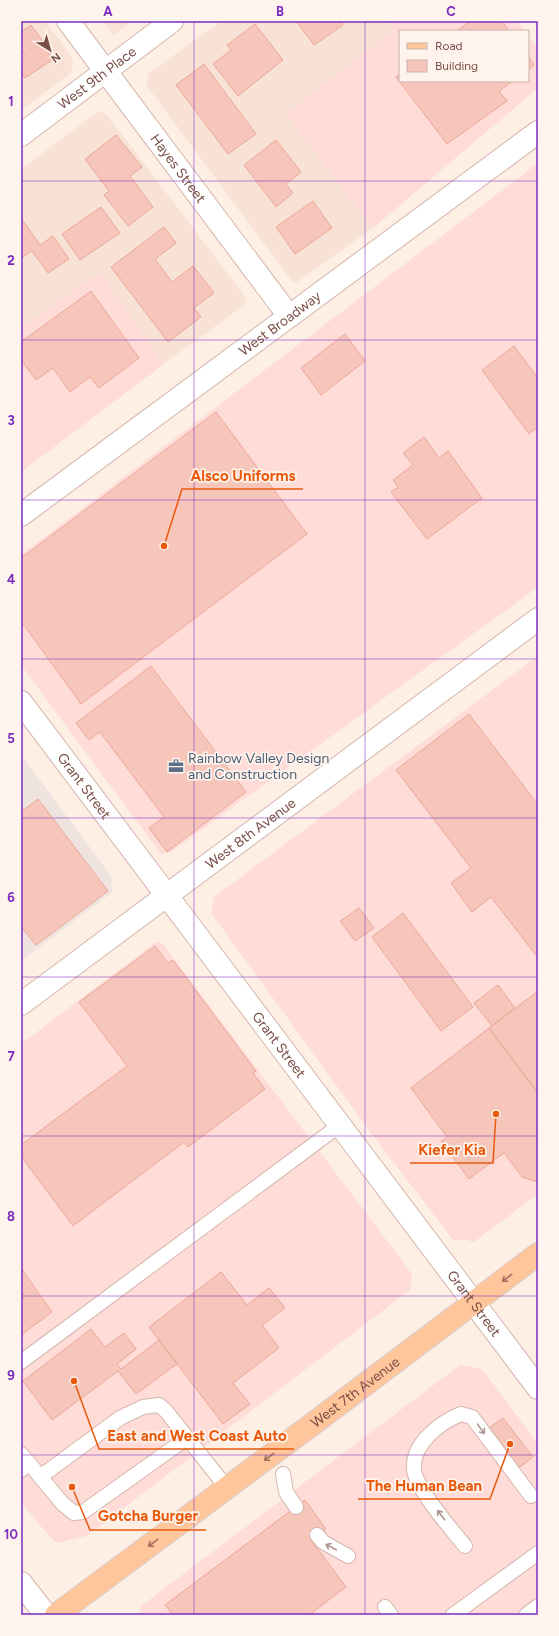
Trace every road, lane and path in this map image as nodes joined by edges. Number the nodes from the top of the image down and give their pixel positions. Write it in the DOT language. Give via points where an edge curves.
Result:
graph roads {
  1 [pos="68,21"];
  2 [pos="172,21"];
  3 [pos="105,71"];
  4 [pos="538,132"];
  5 [pos="21,135"];
  6 [pos="289,316"];
  7 [pos="21,515"];
  8 [pos="538,619"];
  9 [pos="21,702"];
  10 [pos="168,896"];
  11 [pos="21,1004"];
  12 [pos="340,1125"];
  13 [pos="538,1254"];
  14 [pos="474,1302"];
  15 [pos="21,1362"];
  16 [pos="538,1388"];
  17 [pos="187,1438"];
  18 [pos="24,1462"];
  19 [pos="283,1474"];
  20 [pos="40,1477"];
  21 [pos="227,1488"];
  22 [pos="531,1496"];
  23 [pos="296,1507"];
  24 [pos="317,1535"];
  25 [pos="465,1546"];
  26 [pos="538,1553"];
  27 [pos="348,1556"];
  28 [pos="21,1583"];
  29 [pos="538,1606"];
  30 [pos="46,1615"];
  31 [pos="56,1615"];
  32 [pos="453,1615"];
  33 [pos="526,1615"];
  1 -- 3 [label="street, Hayes Street"];
  2 -- 3 [label="street, West 9th Place"];
  3 -- 5 [label="street, West 9th Place"];
  3 -- 6 [label="street, Hayes Street"];
  4 -- 6 [label="street, West Broadway"];
  6 -- 7 [label="street, West Broadway"];
  8 -- 10 [label="street, West 8th Avenue"];
  9 -- 10 [label="street, Grant Street"];
  10 -- 11 [label="street, West 8th Avenue"];
  10 -- 12 [label="street, Grant Street"];
  12 -- 14 [label="street, Grant Street"];
  12 -- 15 [label="lane"];
  13 -- 14 [label="main road, West 7th Avenue, one-way"];
  14 -- 16 [label="street, Grant Street"];
  14 -- 21 [label="main road, West 7th Avenue, one-way"];
  17 -- 20 [label="lane" via="159,1405 142,1407 120,1418"];
  17 -- 20 [label="lane" via="83,1512 74,1513"];
  17 -- 21 [label="lane"];
  18 -- 20 [label="lane"];
  19 -- 23 [label="lane" via="286,1492"];
  21 -- 31 [label="main road, West 7th Avenue, one-way"];
  25 -- 22 [label="lane, one-way" via="423,1490 414,1469 415,1457 420,1446 449,1419 462,1414 472,1417"];
  27 -- 24 [label="lane, one-way" via="323,1542"];
  26 -- 32 [label="lane"];
  28 -- 30 [label="street"];
  29 -- 33 [label="lane"];
}
